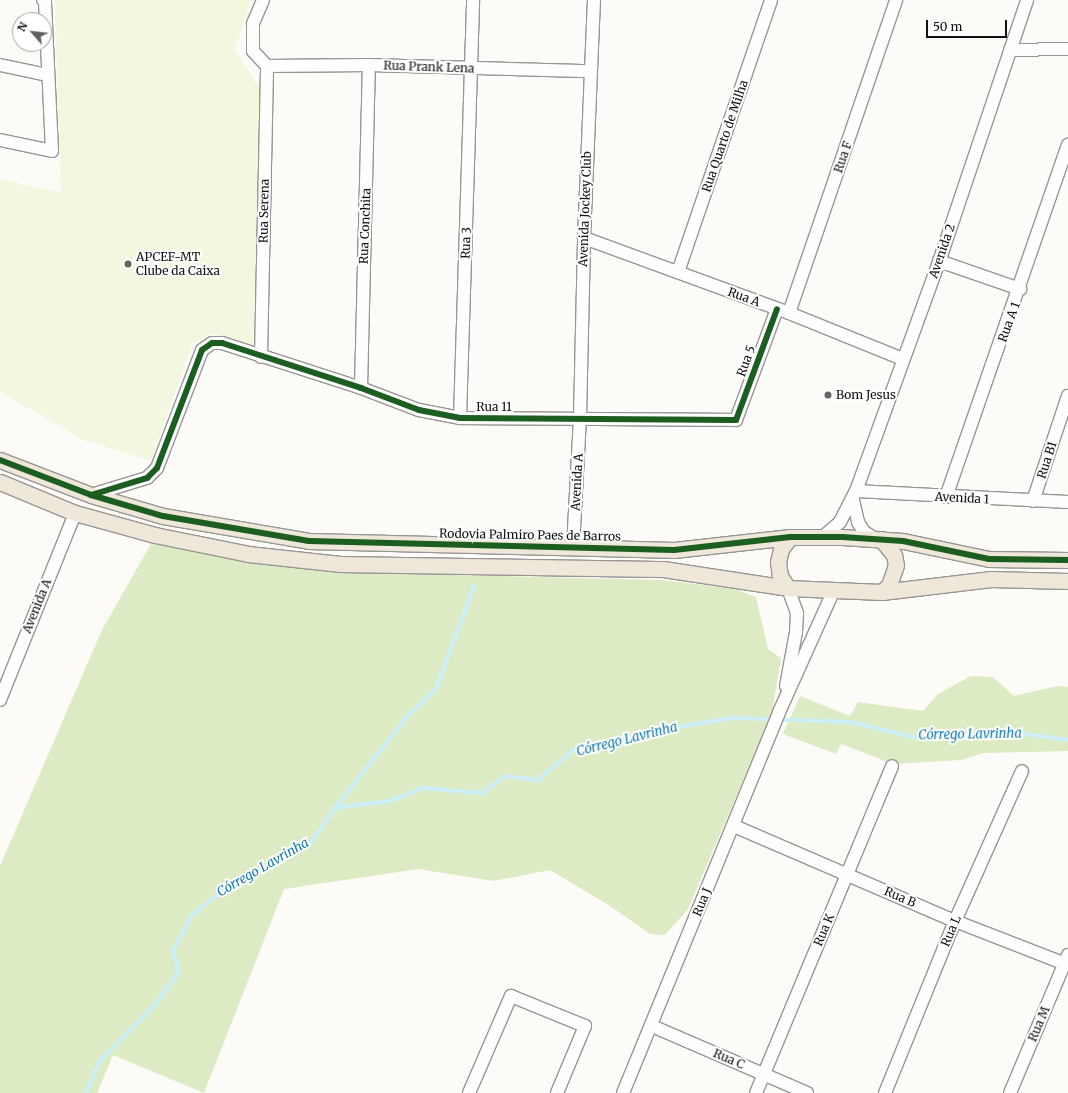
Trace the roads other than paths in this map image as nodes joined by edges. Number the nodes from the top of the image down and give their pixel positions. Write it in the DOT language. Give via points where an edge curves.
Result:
graph roads {
  1 [pos="43,0"];
  2 [pos="263,0"];
  3 [pos="473,0"];
  4 [pos="594,0"];
  5 [pos="771,0"];
  6 [pos="896,0"];
  7 [pos="1027,0"];
  8 [pos="1068,49"];
  9 [pos="1010,50"];
  10 [pos="0,65"];
  11 [pos="370,65"];
  12 [pos="267,66"];
  13 [pos="472,68"];
  14 [pos="590,71"];
  15 [pos="47,75"];
  16 [pos="0,140"];
  17 [pos="1068,145"];
  18 [pos="584,238"];
  19 [pos="939,261"];
  20 [pos="678,272"];
  21 [pos="1020,289"];
  22 [pos="777,309"];
  23 [pos="789,313"];
  24 [pos="261,357"];
  25 [pos="903,359"];
  26 [pos="361,388"];
  27 [pos="1068,396"];
  28 [pos="460,418"];
  29 [pos="580,418"];
  30 [pos="736,420"];
  31 [pos="0,460"];
  32 [pos="0,482"];
  33 [pos="91,495"];
  34 [pos="854,496"];
  35 [pos="946,497"];
  36 [pos="1033,501"];
  37 [pos="1068,502"];
  38 [pos="75,513"];
  39 [pos="824,536"];
  40 [pos="790,537"];
  41 [pos="877,538"];
  42 [pos="573,547"];
  43 [pos="1068,560"];
  44 [pos="1068,581"];
  45 [pos="788,588"];
  46 [pos="834,590"];
  47 [pos="882,592"];
  48 [pos="0,700"];
  49 [pos="780,710"];
  50 [pos="892,766"];
  51 [pos="1022,771"];
  52 [pos="734,826"];
  53 [pos="847,875"];
  54 [pos="955,921"];
  55 [pos="1067,962"];
  56 [pos="652,1026"];
  57 [pos="764,1074"];
  58 [pos="468,1093"];
  59 [pos="557,1093"];
  60 [pos="623,1093"];
  61 [pos="756,1093"];
  62 [pos="807,1093"];
  63 [pos="885,1093"];
  64 [pos="1010,1093"];
  1 -- 15 [label="street"];
  2 -- 12 [label="street" via="253,24 253,51"];
  3 -- 13 [label="street, Rua 3"];
  4 -- 14 [label="street, Avenida Jockey Club"];
  5 -- 20 [label="street, Rua Quarto de Milha"];
  6 -- 23 [label="street, Rua F"];
  7 -- 9 [label="street, Avenida 2"];
  8 -- 9 [label="street"];
  9 -- 19 [label="street, Avenida 2"];
  10 -- 15 [label="street"];
  11 -- 12 [label="street, Rua Prank Lena"];
  11 -- 13 [label="street, Rua Prank Lena"];
  11 -- 26 [label="street, Rua Conchita"];
  12 -- 24 [label="street, Rua Serena"];
  13 -- 14 [label="street, Rua Prank Lena"];
  13 -- 28 [label="street, Rua 3"];
  14 -- 18 [label="street, Avenida Jockey Club"];
  15 -- 16 [label="street" via="52,151"];
  17 -- 21 [label="street, Rua A 1"];
  18 -- 20 [label="street, Rua A"];
  18 -- 29 [label="street, Avenida Jockey Club"];
  19 -- 21 [label="street"];
  19 -- 25 [label="street, Avenida 2"];
  20 -- 22 [label="street, Rua A"];
  21 -- 35 [label="street, Rua A 1"];
  22 -- 23 [label="street, Rua A"];
  22 -- 30 [label="street, Rua 5"];
  23 -- 25 [label="street, Rua A"];
  24 -- 26 [label="street, Rua 11"];
  24 -- 33 [label="street, Rua 11" via="222,343 212,343 202,350 157,468 147,478"];
  25 -- 34 [label="street, Avenida 2"];
  26 -- 28 [label="street, Rua 11" via="419,410"];
  27 -- 36 [label="street, Rua B1"];
  28 -- 29 [label="street, Rua 11"];
  29 -- 30 [label="street, Rua 11"];
  29 -- 42 [label="street, Avenida A"];
  31 -- 33 [label="main road, Rodovia Palmiro Paes de Barros"];
  32 -- 38 [label="main road"];
  33 -- 42 [label="main road, Rodovia Palmiro Paes de Barros" via="163,516 309,541"];
  34 -- 35 [label="street, Avenida 1"];
  34 -- 39 [label="street, Avenida 2" via="840,522"];
  34 -- 41 [label="street" via="858,522 864,532"];
  35 -- 36 [label="street, Avenida 1"];
  36 -- 37 [label="street, Avenida 1"];
  38 -- 45 [label="main road" via="155,535 248,554 324,563 663,569"];
  38 -- 48 [label="street, Avenida A"];
  39 -- 40 [label="main road, Rodovia Palmiro Paes de Barros"];
  39 -- 41 [label="main road, Rodovia Palmiro Paes de Barros"];
  40 -- 42 [label="main road, Rodovia Palmiro Paes de Barros" via="674,550"];
  40 -- 45 [label="main road" via="782,548 778,562 780,576"];
  41 -- 43 [label="main road, Rodovia Palmiro Paes de Barros" via="989,559"];
  41 -- 47 [label="main road" via="892,550 896,565 889,585"];
  44 -- 47 [label="main road" via="991,579"];
  45 -- 46 [label="main road"];
  45 -- 49 [label="street, Rua J" via="797,612 796,632"];
  46 -- 47 [label="main road"];
  46 -- 49 [label="street, Rua J"];
  49 -- 52 [label="street, Rua J"];
  50 -- 53 [label="street, Rua K"];
  51 -- 54 [label="street, Rua L"];
  52 -- 53 [label="street, Rua B"];
  52 -- 56 [label="street, Rua J"];
  53 -- 54 [label="street, Rua B"];
  53 -- 57 [label="street, Rua K"];
  54 -- 55 [label="street, Rua B"];
  54 -- 63 [label="street, Rua L"];
  55 -- 64 [label="street, Rua M"];
  56 -- 57 [label="street, Rua C"];
  56 -- 60 [label="street, Rua J"];
  57 -- 61 [label="street, Rua K"];
  57 -- 62 [label="street, Rua C"];
  58 -- 59 [label="street" via="511,996 585,1026"];
}
